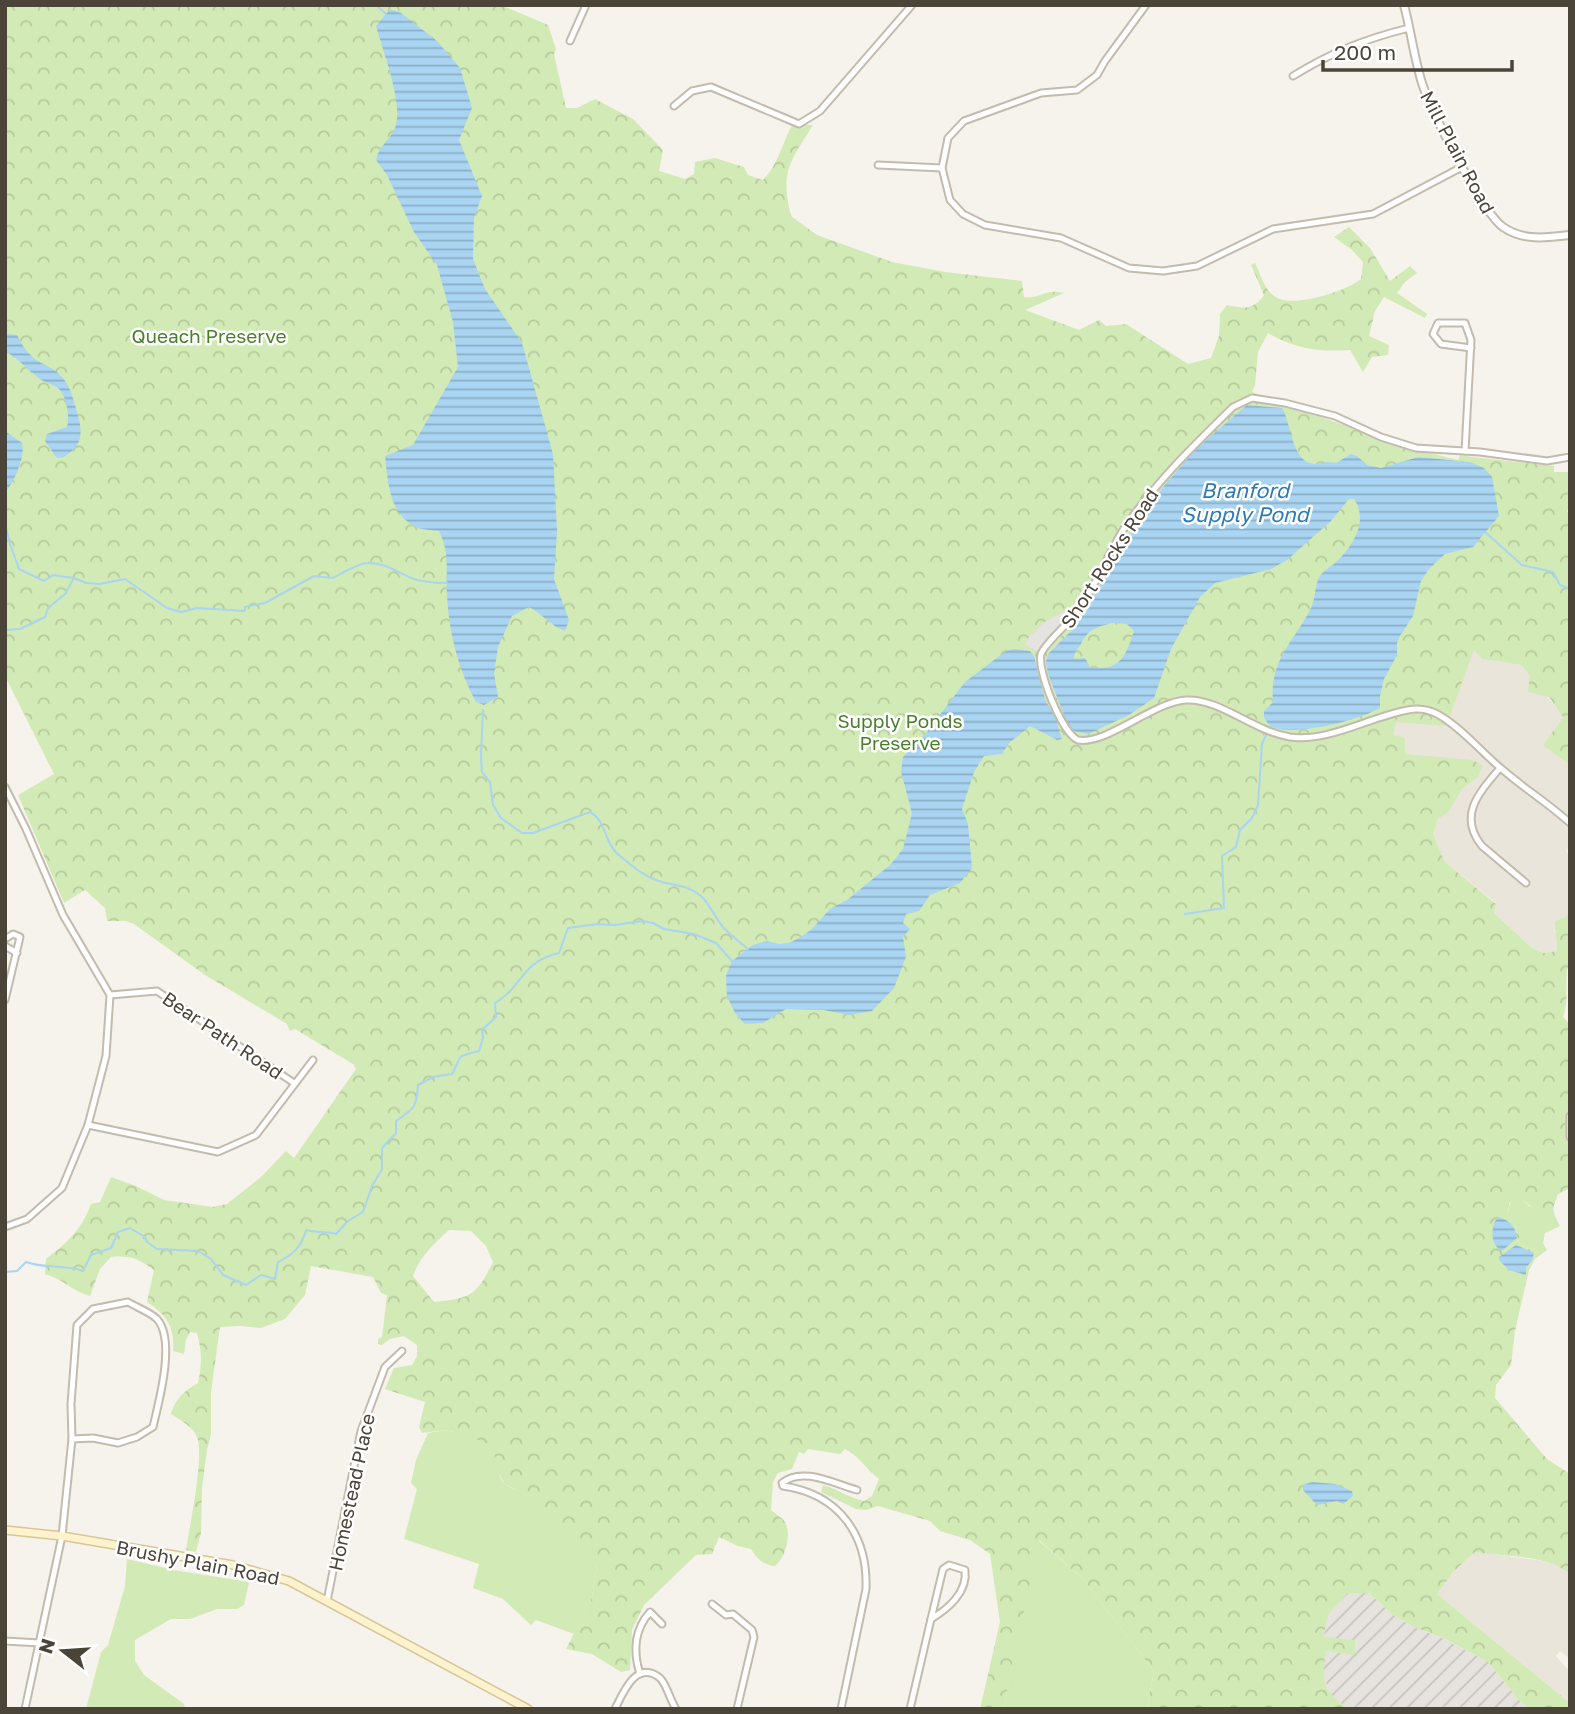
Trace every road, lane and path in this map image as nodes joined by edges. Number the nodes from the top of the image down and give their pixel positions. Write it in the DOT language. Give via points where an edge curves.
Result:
graph roads {
  1 [pos="586,5"];
  2 [pos="912,5"];
  3 [pos="1146,5"];
  4 [pos="1404,5"];
  5 [pos="1409,28"];
  6 [pos="570,40"];
  7 [pos="1293,76"];
  8 [pos="674,106"];
  9 [pos="878,165"];
  10 [pos="1462,167"];
  11 [pos="942,168"];
  12 [pos="1570,235"];
  13 [pos="1471,348"];
  14 [pos="1465,451"];
  15 [pos="1570,457"];
  16 [pos="1500,768"];
  17 [pos="5,787"];
  18 [pos="1570,823"];
  19 [pos="1526,883"];
  20 [pos="5,939"];
  21 [pos="5,946"];
  22 [pos="17,953"];
  23 [pos="110,995"];
  24 [pos="5,1000"];
  25 [pos="313,1060"];
  26 [pos="294,1083"];
  27 [pos="1570,1116"];
  28 [pos="89,1125"];
  29 [pos="1570,1137"];
  30 [pos="5,1227"];
  31 [pos="402,1352"];
  32 [pos="72,1438"];
  33 [pos="857,1490"];
  34 [pos="5,1530"];
  35 [pos="62,1536"];
  36 [pos="327,1601"];
  37 [pos="712,1604"];
  38 [pos="931,1619"];
  39 [pos="662,1624"];
  40 [pos="5,1641"];
  41 [pos="40,1643"];
  42 [pos="640,1674"];
  43 [pos="25,1709"];
  44 [pos="528,1709"];
  45 [pos="615,1709"];
  46 [pos="676,1709"];
  47 [pos="737,1709"];
  48 [pos="841,1709"];
  49 [pos="910,1709"];
  1 -- 6 [label="street"];
  2 -- 8 [label="street" via="820,111 804,122 799,124 711,87 692,91"];
  3 -- 11 [label="street" via="1097,75 1077,90 1041,93 964,121 948,138"];
  4 -- 5 [label="street, Mill Plain Road"];
  5 -- 7 [label="street" via="1327,55"];
  5 -- 10 [label="street, Mill Plain Road" via="1426,94"];
  9 -- 11 [label="street"];
  10 -- 11 [label="street" via="1373,214 1273,229 1197,266 1163,271 1129,268 1061,238 985,225 963,214 950,200"];
  10 -- 12 [label="street, Mill Plain Road" via="1490,214 1504,228 1530,237"];
  13 -- 13 [label="street" via="1465,323 1438,324 1433,334 1441,344"];
  13 -- 14 [label="street"];
  14 -- 15 [label="street, Short Rocks Road" via="1547,461"];
  14 -- 16 [label="street, Short Rocks Road" via="1405,446 1326,413 1267,399 1242,401 1156,485 1112,549 1077,613 1042,652 1043,673 1061,719 1073,738 1083,741 1187,700 1210,704 1252,725 1295,737 1338,731 1417,709 1442,717"];
  16 -- 18 [label="street"];
  16 -- 19 [label="street" via="1474,802 1471,823 1482,846"];
  17 -- 23 [label="street" via="63,915"];
  20 -- 22 [label="street" via="13,934 20,937"];
  21 -- 22 [label="street"];
  22 -- 24 [label="street"];
  23 -- 26 [label="street, Bear Path Road" via="157,991"];
  23 -- 28 [label="street" via="106,1056"];
  25 -- 26 [label="street"];
  26 -- 28 [label="street" via="256,1135 218,1152"];
  27 -- 29 [label="street"];
  28 -- 30 [label="street" via="62,1188 27,1219"];
  31 -- 36 [label="street, Homestead Place" via="385,1367 361,1430"];
  32 -- 32 [label="street" via="77,1325 93,1309 128,1302 157,1319 165,1337 163,1385 153,1427 118,1443"];
  32 -- 35 [label="street"];
  33 -- 48 [label="street" via="805,1476 782,1483 831,1506 847,1521 861,1545 866,1589"];
  34 -- 35 [label="main road, Brushy Plain Road"];
  35 -- 36 [label="main road, Brushy Plain Road" via="256,1570"];
  35 -- 41 [label="street"];
  36 -- 44 [label="main road, Brushy Plain Road"];
  37 -- 47 [label="street" via="726,1615 733,1614 754,1637"];
  38 -- 38 [label="street" via="943,1569 949,1565 965,1570 958,1598"];
  38 -- 49 [label="street"];
  39 -- 42 [label="street" via="650,1612 642,1621 635,1652"];
  40 -- 41 [label="street"];
  41 -- 43 [label="street"];
  42 -- 45 [label="street" via="632,1678"];
  42 -- 46 [label="street" via="661,1680"];
}
